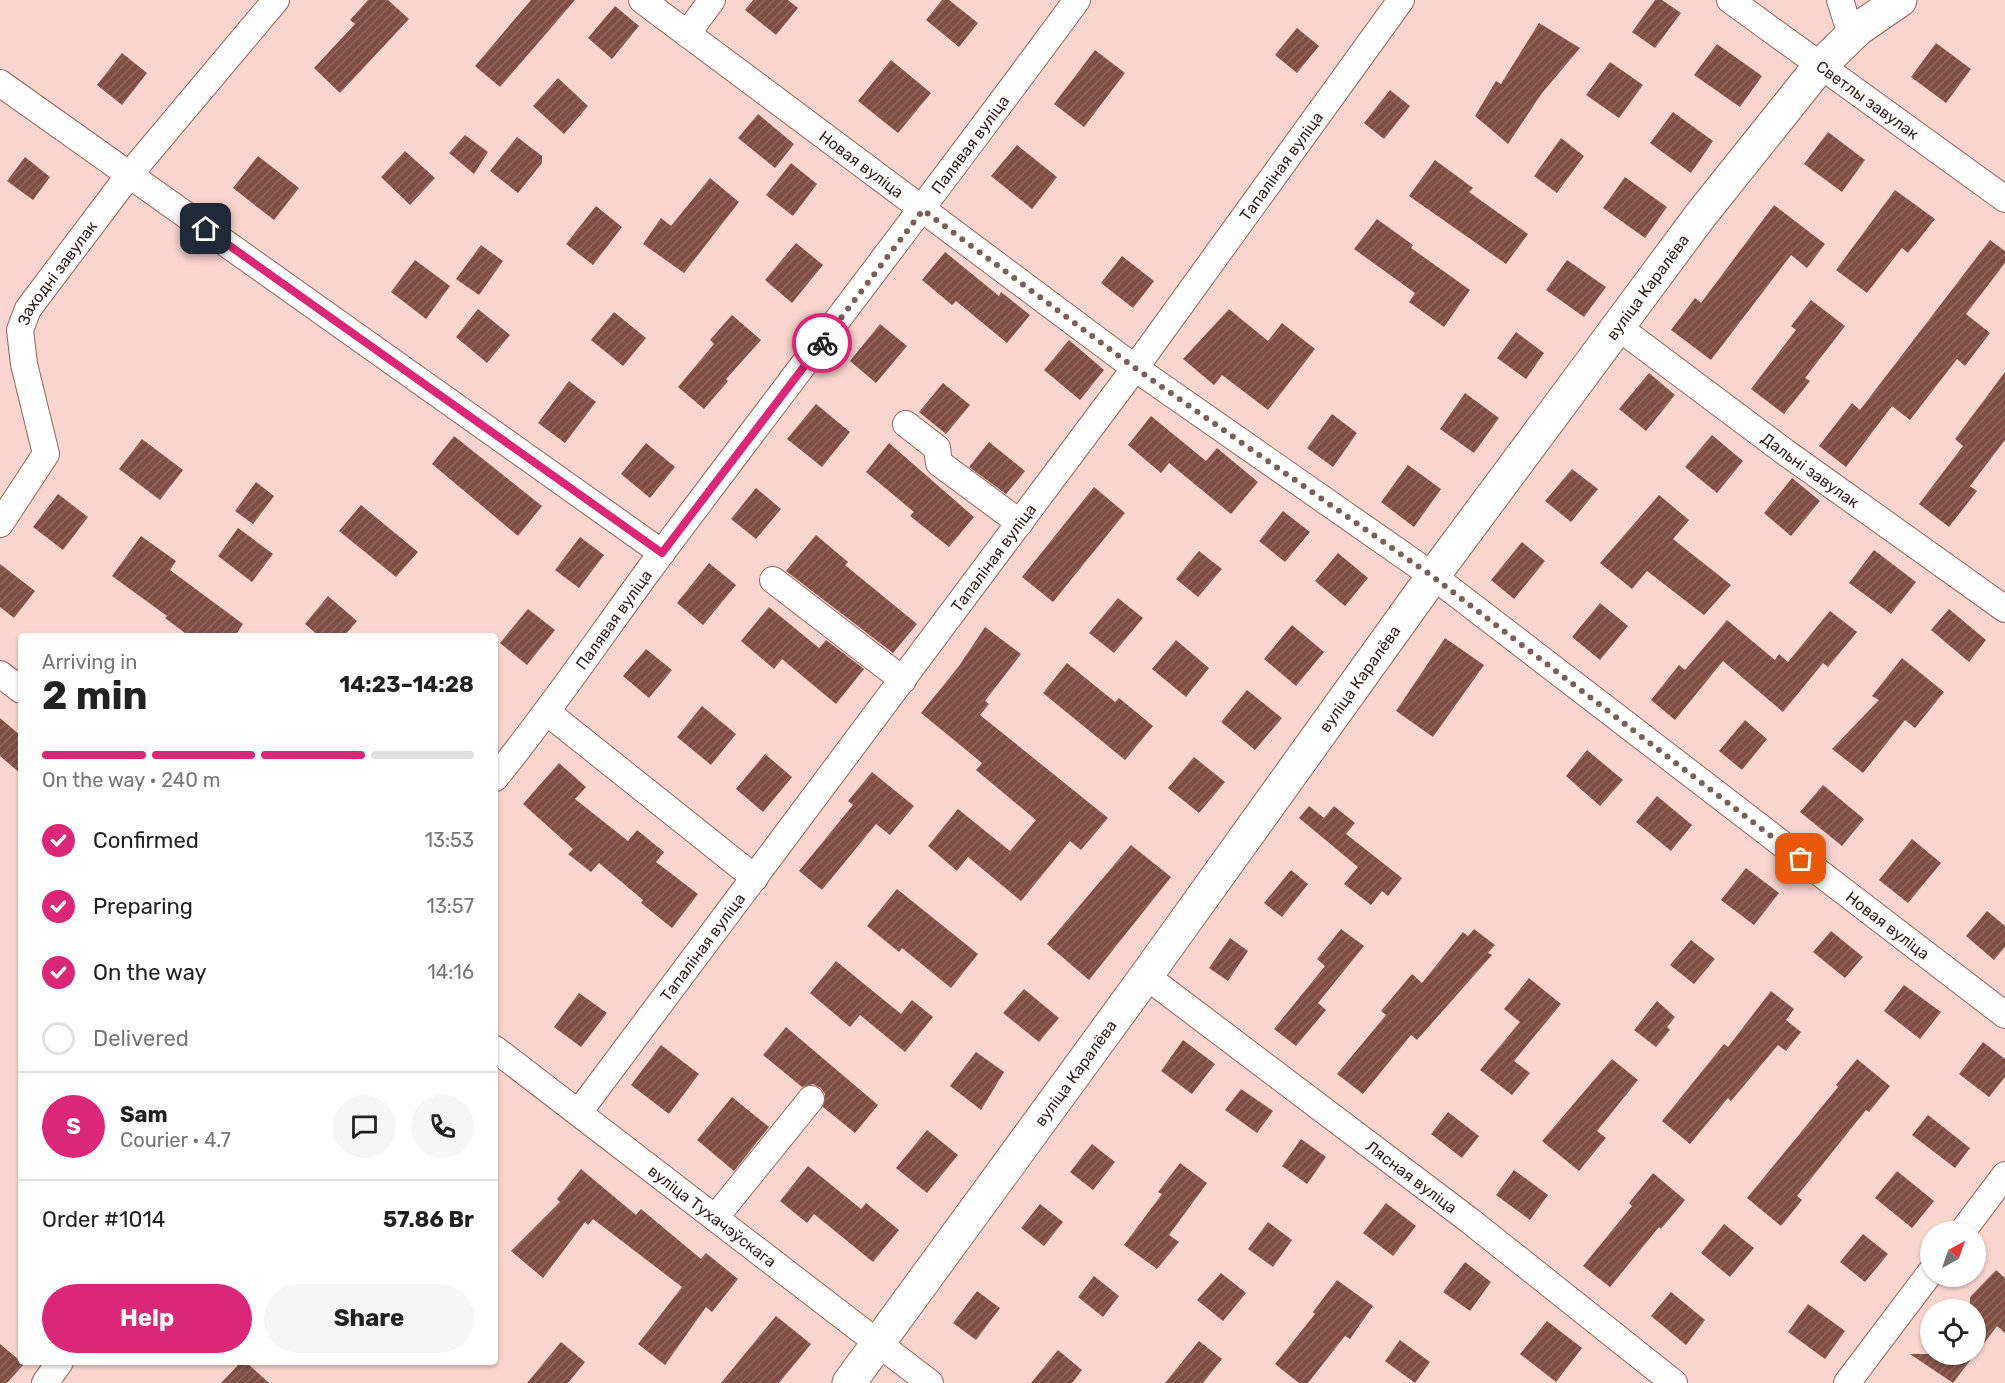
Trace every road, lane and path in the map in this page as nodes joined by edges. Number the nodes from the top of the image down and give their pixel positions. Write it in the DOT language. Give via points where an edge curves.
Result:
graph roads {
  1 [pos="276,0"];
  2 [pos="642,0"];
  3 [pos="712,0"];
  4 [pos="1077,0"];
  5 [pos="1401,0"];
  6 [pos="1730,0"];
  7 [pos="1840,0"];
  8 [pos="1900,0"];
  9 [pos="1858,29"];
  10 [pos="687,34"];
  11 [pos="1819,67"];
  12 [pos="0,83"];
  13 [pos="129,175"];
  14 [pos="2005,199"];
  15 [pos="923,210"];
  16 [pos="1618,327"];
  17 [pos="1135,368"];
  18 [pos="906,424"];
  19 [pos="1020,523"];
  20 [pos="0,524"];
  21 [pos="662,553"];
  22 [pos="1432,576"];
  23 [pos="773,580"];
  24 [pos="2005,609"];
  25 [pos="0,674"];
  26 [pos="903,680"];
  27 [pos="18,688"];
  28 [pos="548,713"];
  29 [pos="498,774"];
  30 [pos="755,878"];
  31 [pos="1146,976"];
  32 [pos="2005,1015"];
  33 [pos="498,1052"];
  34 [pos="811,1099"];
  35 [pos="579,1112"];
  36 [pos="2005,1175"];
  37 [pos="715,1218"];
  38 [pos="1970,1221"];
  39 [pos="1920,1286"];
  40 [pos="878,1344"];
  41 [pos="58,1365"];
  42 [pos="45,1383"];
  43 [pos="849,1383"];
  44 [pos="930,1383"];
  45 [pos="1674,1383"];
  46 [pos="1847,1383"];
  1 -- 13 [label="street, Заходні завулак"];
  2 -- 10 [label="street, Новая вуліца"];
  3 -- 10 [label="street"];
  4 -- 15 [label="street, Палявая вуліца"];
  5 -- 17 [label="street, Тапаліная вуліца"];
  6 -- 11 [label="street, Светлы завулак"];
  7 -- 9 [label="street" via="1847,22"];
  8 -- 9 [label="main road, вуліца Каралёва"];
  9 -- 11 [label="main road, вуліца Каралёва"];
  10 -- 15 [label="street, Новая вуліца"];
  11 -- 14 [label="street, Светлы завулак"];
  11 -- 16 [label="main road, вуліца Каралёва" via="1700,216"];
  12 -- 13 [label="street"];
  13 -- 20 [label="street, Заходні завулак" via="28,309 20,330 24,364 46,454"];
  13 -- 21 [label="street"];
  15 -- 17 [label="street, Новая вуліца"];
  15 -- 21 [label="street, Палявая вуліца"];
  16 -- 22 [label="main road, вуліца Каралёва"];
  16 -- 24 [label="street, Дальні завулак"];
  17 -- 19 [label="street, Тапаліная вуліца"];
  17 -- 22 [label="street, Новая вуліца"];
  18 -- 19 [label="street" via="937,448 939,463"];
  19 -- 26 [label="street, Тапаліная вуліца"];
  21 -- 28 [label="street, Палявая вуліца"];
  22 -- 31 [label="main road, вуліца Каралёва"];
  22 -- 32 [label="street, Новая вуліца"];
  23 -- 26 [label="street"];
  25 -- 27 [label="street"];
  26 -- 30 [label="street, Тапаліная вуліца"];
  28 -- 29 [label="street, Палявая вуліца"];
  28 -- 30 [label="street"];
  30 -- 35 [label="street, Тапаліная вуліца"];
  31 -- 40 [label="main road, вуліца Каралёва"];
  31 -- 45 [label="street, Лясная вуліца" via="1469,1220"];
  33 -- 35 [label="street, вуліца Тухачэўскага"];
  34 -- 37 [label="street"];
  35 -- 37 [label="street, вуліца Тухачэўскага"];
  36 -- 38 [label="street"];
  37 -- 40 [label="street, вуліца Тухачэўскага"];
  39 -- 46 [label="street"];
  40 -- 43 [label="main road, вуліца Каралёва"];
  40 -- 44 [label="street, вуліца Тухачэўскага"];
  41 -- 42 [label="street"];
}
